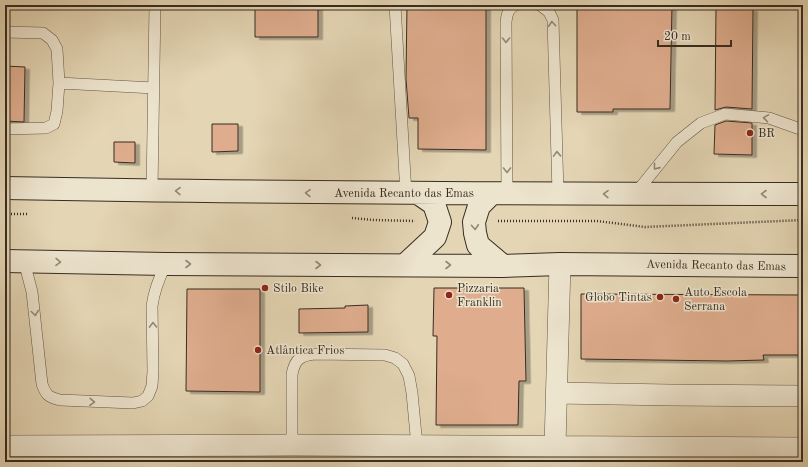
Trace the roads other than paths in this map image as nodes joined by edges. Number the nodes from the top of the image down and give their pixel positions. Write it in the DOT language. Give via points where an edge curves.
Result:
graph roads {
  1 [pos="155,5"];
  2 [pos="395,5"];
  3 [pos="516,5"];
  4 [pos="540,5"];
  5 [pos="5,32"];
  6 [pos="59,83"];
  7 [pos="154,88"];
  8 [pos="5,129"];
  9 [pos="803,130"];
  10 [pos="5,188"];
  11 [pos="152,191"];
  12 [pos="558,193"];
  13 [pos="412,194"];
  14 [pos="499,194"];
  15 [pos="634,194"];
  16 [pos="803,194"];
  17 [pos="14,261"];
  18 [pos="166,264"];
  19 [pos="560,264"];
  20 [pos="405,265"];
  21 [pos="503,266"];
  22 [pos="803,266"];
  23 [pos="557,393"];
  24 [pos="803,396"];
  25 [pos="292,444"];
  26 [pos="5,446"];
  27 [pos="417,446"];
  28 [pos="555,446"];
  29 [pos="803,448"];
  30 [pos="333,454"];
  31 [pos="500,454"];
  32 [pos="668,454"];
  1 -- 7 [label="lane"];
  2 -- 13 [label="lane"];
  3 -- 14 [label="lane, one-way" via="508,12 506,22"];
  12 -- 4 [label="lane, one-way" via="553,20 549,12"];
  5 -- 6 [label="lane" via="44,33 52,40 58,49"];
  6 -- 7 [label="lane"];
  6 -- 8 [label="lane" via="54,124 46,128"];
  7 -- 11 [label="lane"];
  9 -- 15 [label="lane, one-way" via="769,118 725,114 701,123 677,142"];
  10 -- 11 [label="main road, Avenida Recanto das Emas"];
  13 -- 11 [label="main road, Avenida Recanto das Emas, one-way"];
  12 -- 14 [label="main road, Avenida Recanto das Emas"];
  15 -- 12 [label="main road, Avenida Recanto das Emas, one-way"];
  13 -- 14 [label="main road, Avenida Recanto das Emas"];
  13 -- 20 [label="main road" via="434,204 440,222 435,237"];
  14 -- 21 [label="main road, one-way" via="478,206 474,222 478,245"];
  16 -- 15 [label="main road, Avenida Recanto das Emas, one-way"];
  17 -- 18 [label="main road, Avenida Recanto das Emas, one-way"];
  17 -- 18 [label="lane, one-way" via="32,292 45,392 50,397 60,400 133,403 148,396 152,386 153,296"];
  18 -- 20 [label="main road, Avenida Recanto das Emas, one-way"];
  19 -- 21 [label="main road, Avenida Recanto das Emas"];
  19 -- 22 [label="main road, Avenida Recanto das Emas"];
  19 -- 23 [label="street"];
  20 -- 21 [label="main road, Avenida Recanto das Emas, one-way"];
  23 -- 24 [label="street"];
  23 -- 28 [label="street"];
  25 -- 26 [label="street"];
  25 -- 27 [label="lane" via="292,374 297,360 304,355 314,354 385,355 403,364 409,376"];
  25 -- 30 [label="street"];
  27 -- 30 [label="street"];
  27 -- 31 [label="street"];
  28 -- 31 [label="street"];
  28 -- 32 [label="street"];
  29 -- 32 [label="street"];
}
